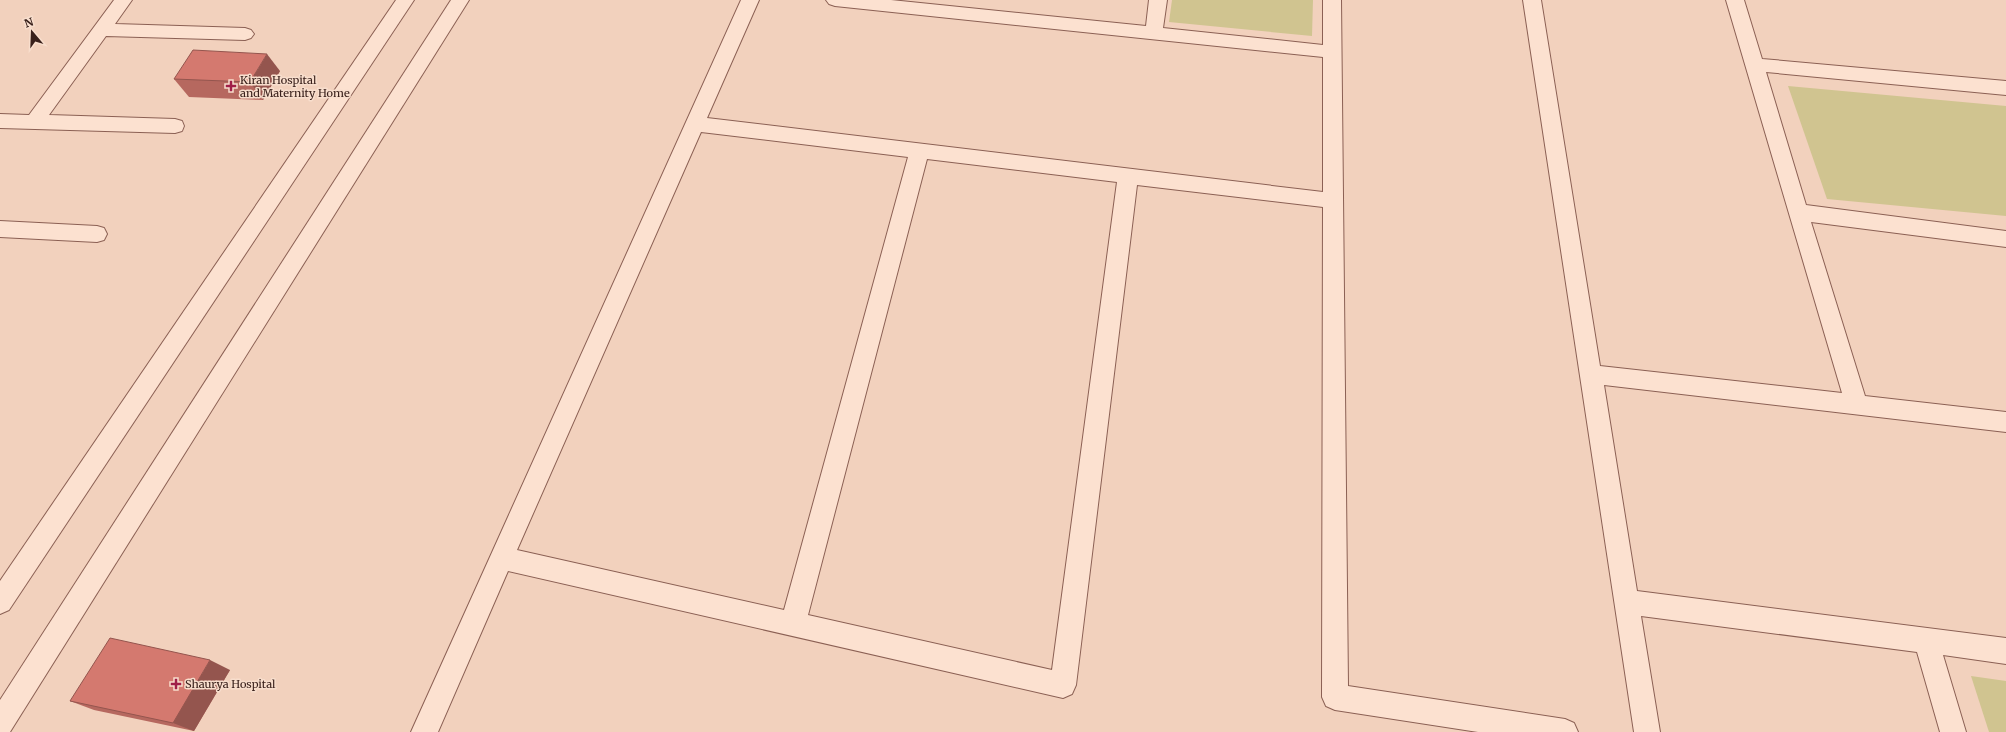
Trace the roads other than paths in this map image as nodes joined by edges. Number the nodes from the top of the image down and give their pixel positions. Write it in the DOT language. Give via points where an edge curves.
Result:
graph roads {
  1 [pos="123,0"];
  2 [pos="405,0"];
  3 [pos="460,0"];
  4 [pos="750,0"];
  5 [pos="835,0"];
  6 [pos="1158,0"];
  7 [pos="1332,0"];
  8 [pos="1532,0"];
  9 [pos="1735,0"];
  10 [pos="101,30"];
  11 [pos="1154,33"];
  12 [pos="245,34"];
  13 [pos="1332,52"];
  14 [pos="1754,65"];
  15 [pos="2006,88"];
  16 [pos="0,121"];
  17 [pos="34,122"];
  18 [pos="695,124"];
  19 [pos="175,126"];
  20 [pos="920,151"];
  21 [pos="1128,176"];
  22 [pos="1333,201"];
  23 [pos="1798,212"];
  24 [pos="0,229"];
  25 [pos="97,234"];
  26 [pos="2006,239"];
  27 [pos="1591,374"];
  28 [pos="1856,404"];
  29 [pos="2006,422"];
  30 [pos="502,558"];
  31 [pos="4,591"];
  32 [pos="1627,602"];
  33 [pos="793,623"];
  34 [pos="1926,640"];
  35 [pos="2006,651"];
  36 [pos="0,724"];
  37 [pos="424,732"];
  38 [pos="1565,732"];
  39 [pos="1647,732"];
  40 [pos="1954,732"];
  1 -- 10 [label="street"];
  2 -- 31 [label="street"];
  3 -- 36 [label="street"];
  4 -- 18 [label="street"];
  5 -- 11 [label="street"];
  6 -- 11 [label="street"];
  7 -- 13 [label="street"];
  8 -- 27 [label="street"];
  9 -- 14 [label="street"];
  10 -- 12 [label="street"];
  10 -- 17 [label="street"];
  11 -- 13 [label="street"];
  13 -- 22 [label="street"];
  14 -- 15 [label="street"];
  14 -- 23 [label="street"];
  16 -- 17 [label="street"];
  17 -- 19 [label="street"];
  18 -- 20 [label="street"];
  18 -- 30 [label="street"];
  20 -- 21 [label="street"];
  20 -- 33 [label="street"];
  21 -- 22 [label="street"];
  21 -- 33 [label="street" via="1064,685"];
  22 -- 38 [label="street" via="1335,696"];
  23 -- 26 [label="street"];
  23 -- 28 [label="street"];
  24 -- 25 [label="street"];
  27 -- 28 [label="street"];
  27 -- 32 [label="street"];
  28 -- 29 [label="street"];
  30 -- 33 [label="street"];
  30 -- 37 [label="street"];
  32 -- 34 [label="street"];
  32 -- 39 [label="street"];
  34 -- 35 [label="street"];
  34 -- 40 [label="street"];
}
